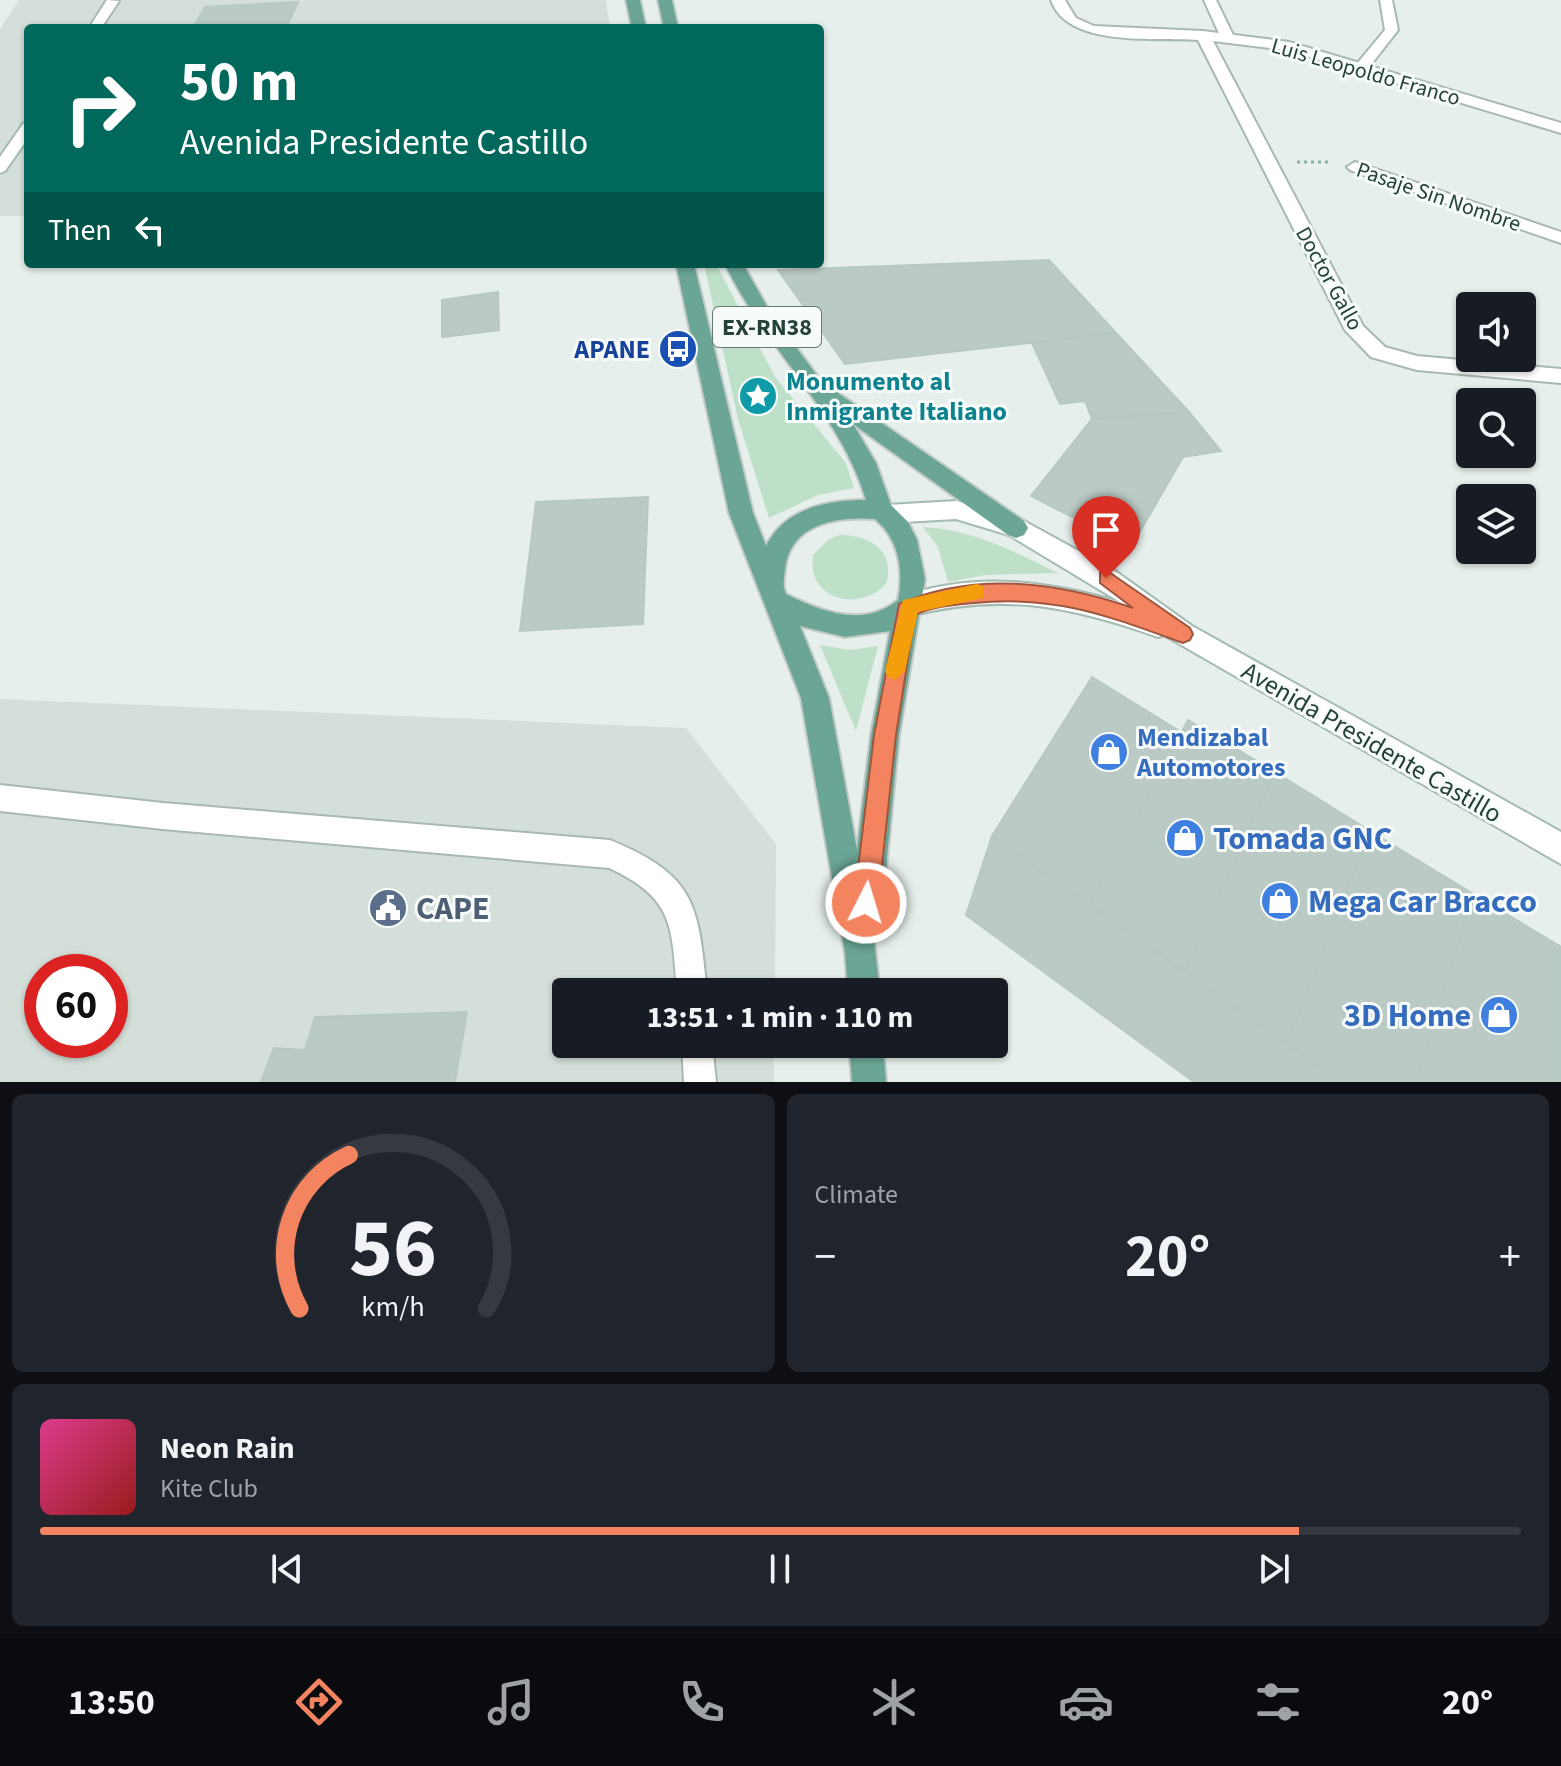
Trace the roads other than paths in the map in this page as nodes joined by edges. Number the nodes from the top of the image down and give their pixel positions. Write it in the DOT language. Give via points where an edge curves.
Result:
graph roads {
  1 [pos="633,0"];
  2 [pos="665,0"];
  3 [pos="1058,0"];
  4 [pos="1210,0"];
  5 [pos="1386,0"];
  6 [pos="113,1"];
  7 [pos="98,24"];
  8 [pos="638,24"];
  9 [pos="670,24"];
  10 [pos="1203,35"];
  11 [pos="1227,37"];
  12 [pos="1361,68"];
  13 [pos="1561,128"];
  14 [pos="24,133"];
  15 [pos="1355,167"];
  16 [pos="0,168"];
  17 [pos="1561,238"];
  18 [pos="686,268"];
  19 [pos="736,268"];
  20 [pos="1561,376"];
  21 [pos="811,384"];
  22 [pos="884,512"];
  23 [pos="1016,528"];
  24 [pos="775,592"];
  25 [pos="908,608"];
  26 [pos="1183,634"];
  27 [pos="0,798"];
  28 [pos="1560,846"];
  29 [pos="861,953"];
  30 [pos="691,978"];
  31 [pos="863,978"];
  32 [pos="698,1058"];
  33 [pos="867,1058"];
  34 [pos="700,1082"];
  35 [pos="869,1082"];
  1 -- 8 [label="main road"];
  2 -- 9 [label="main road"];
  3 -- 10 [label="street, Luis Leopoldo Franco" via="1073,24 1094,30"];
  4 -- 11 [label="lane"];
  5 -- 12 [label="lane" via="1392,30"];
  6 -- 7 [label="lane"];
  10 -- 11 [label="street, Luis Leopoldo Franco"];
  10 -- 20 [label="street, Doctor Gallo" via="1355,330 1378,352 1417,363"];
  11 -- 12 [label="street, Luis Leopoldo Franco" via="1289,46"];
  12 -- 13 [label="street, Luis Leopoldo Franco"];
  14 -- 16 [label="lane"];
  15 -- 17 [label="lane, Pasaje Sin Nombre"];
  18 -- 24 [label="main road, EX-RN38" via="741,513"];
  19 -- 21 [label="main road, EX-RN38" via="762,320"];
  21 -- 22 [label="main road, EX-RN38" via="866,466"];
  21 -- 23 [label="main road"];
  22 -- 23 [label="street, Avenida Presidente Castillo" via="956,510"];
  22 -- 24 [label="main road" via="846,509 792,529 779,542"];
  22 -- 25 [label="main road" via="910,551 914,588"];
  23 -- 26 [label="street, Avenida Presidente Castillo" via="1106,578"];
  24 -- 25 [label="main road" via="806,619 825,624 884,621"];
  24 -- 29 [label="main road" via="815,698"];
  25 -- 26 [label="street, Avenida Presidente Castillo" via="971,592 1019,590 1085,600"];
  25 -- 29 [label="main road" via="885,735"];
  26 -- 28 [label="street, Avenida Presidente Castillo"];
  27 -- 30 [label="lane" via="610,854 648,870 676,895"];
  29 -- 31 [label="main road"];
  32 -- 34 [label="lane"];
  33 -- 35 [label="main road"];
}
